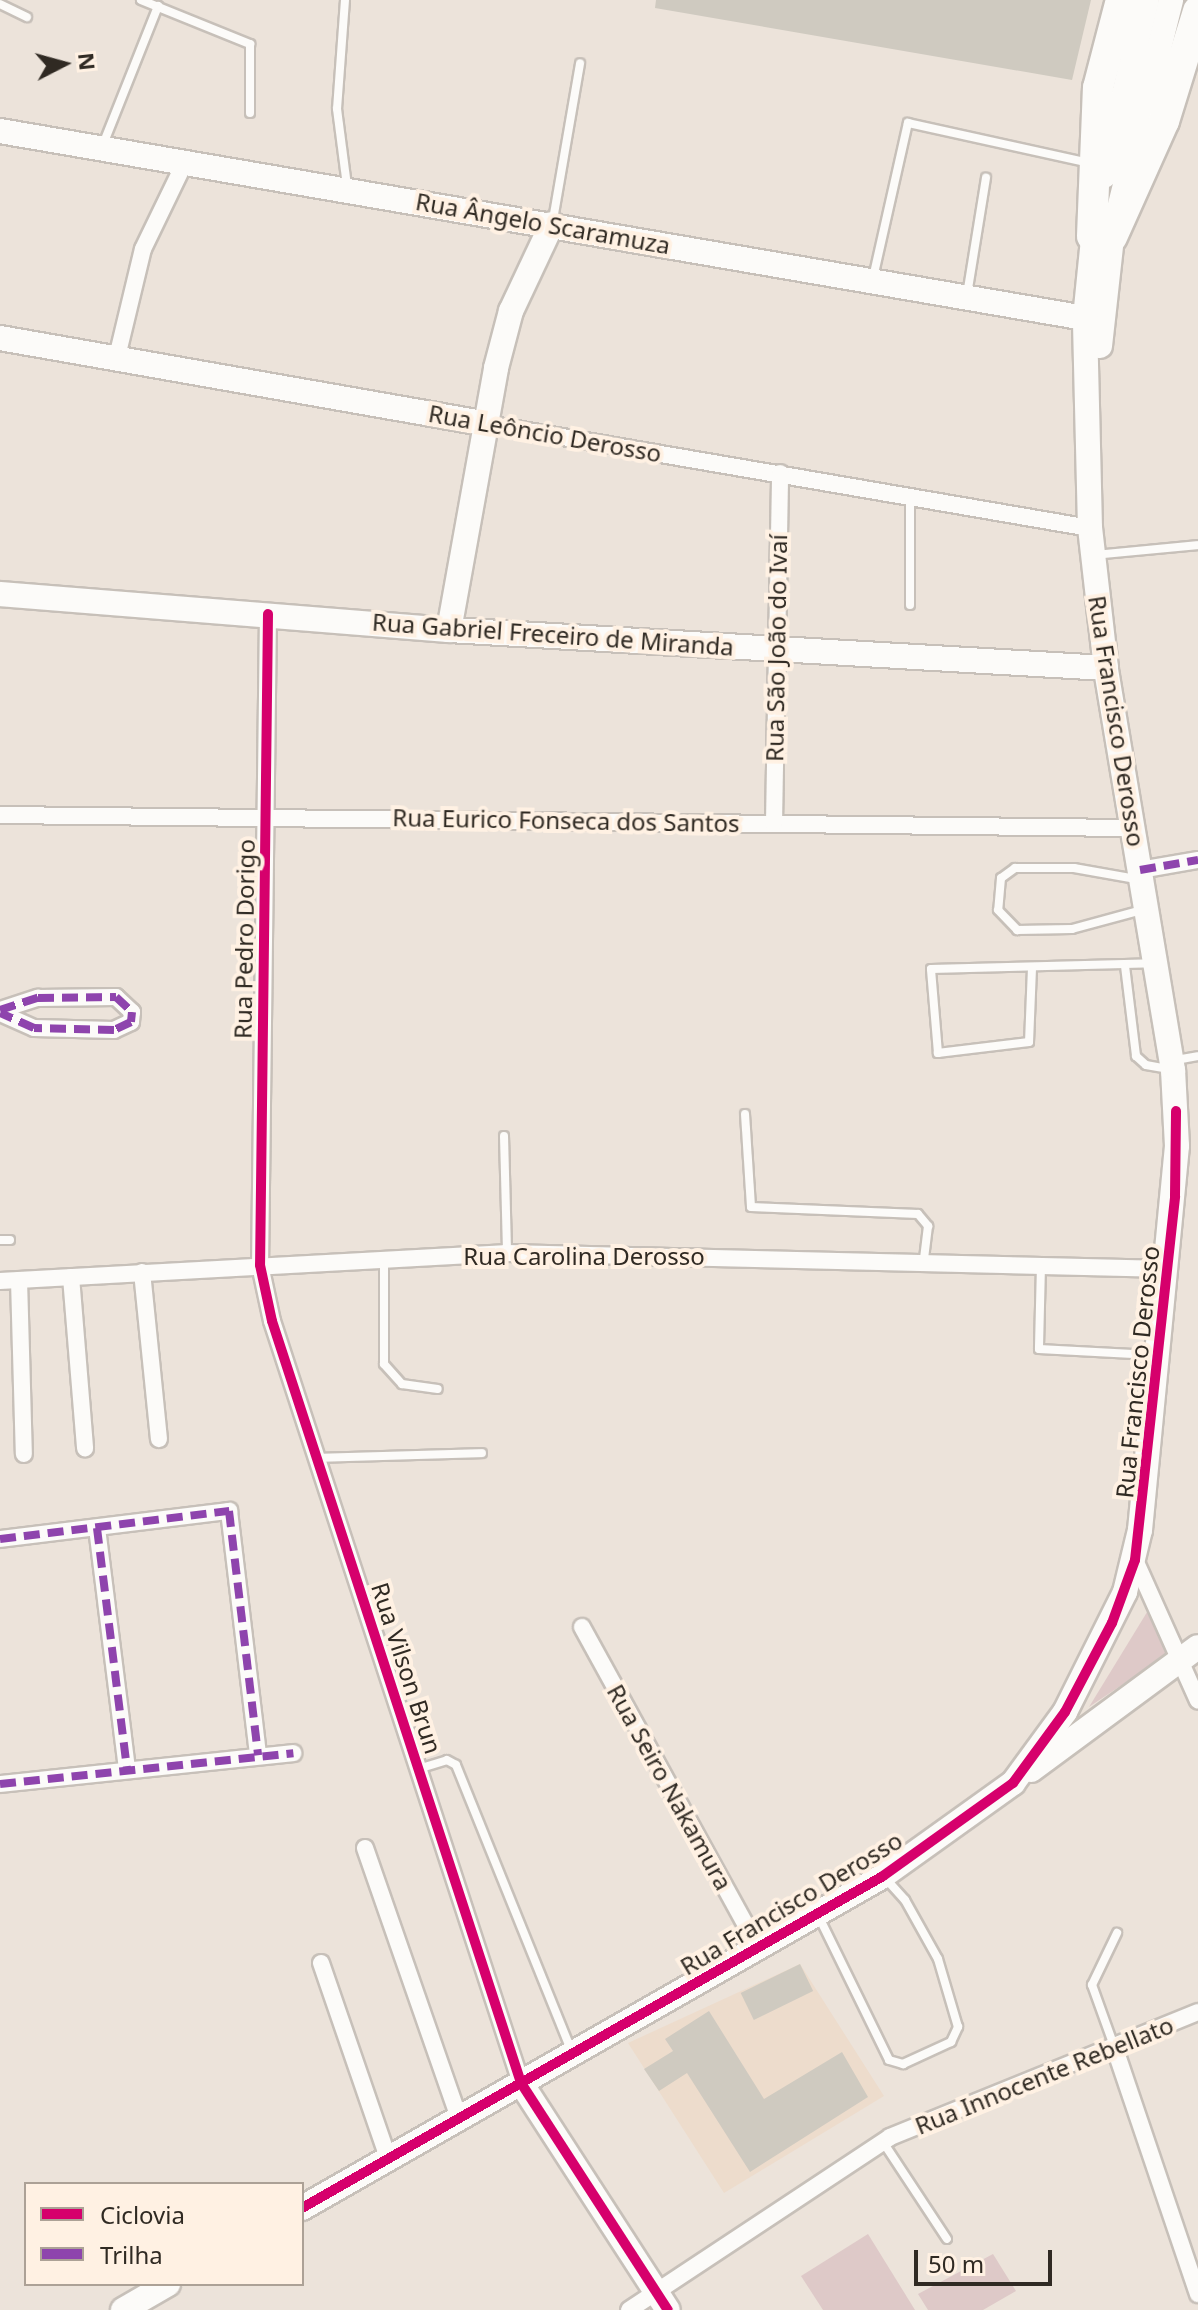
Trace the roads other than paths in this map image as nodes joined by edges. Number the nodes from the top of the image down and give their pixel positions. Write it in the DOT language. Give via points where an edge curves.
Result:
graph roads {
  1 [pos="141,0"];
  2 [pos="345,0"];
  3 [pos="1121,0"];
  4 [pos="1147,0"];
  5 [pos="1171,0"];
  6 [pos="0,4"];
  7 [pos="158,6"];
  8 [pos="1198,11"];
  9 [pos="27,17"];
  10 [pos="580,63"];
  11 [pos="1132,96"];
  12 [pos="250,113"];
  13 [pos="0,131"];
  14 [pos="102,147"];
  15 [pos="186,160"];
  16 [pos="1090,163"];
  17 [pos="986,178"];
  18 [pos="347,188"];
  19 [pos="552,224"];
  20 [pos="1102,236"];
  21 [pos="872,282"];
  22 [pos="967,298"];
  23 [pos="1085,318"];
  24 [pos="0,338"];
  25 [pos="117,357"];
  26 [pos="487,424"];
  27 [pos="1090,424"];
  28 [pos="780,473"];
  29 [pos="910,496"];
  30 [pos="1090,528"];
  31 [pos="1198,545"];
  32 [pos="1093,555"];
  33 [pos="0,594"];
  34 [pos="910,605"];
  35 [pos="268,614"];
  36 [pos="449,630"];
  37 [pos="776,648"];
  38 [pos="1106,668"];
  39 [pos="0,815"];
  40 [pos="265,816"];
  41 [pos="774,823"];
  42 [pos="1132,828"];
  43 [pos="1198,860"];
  44 [pos="1141,875"];
  45 [pos="1146,909"];
  46 [pos="1155,963"];
  47 [pos="1125,966"];
  48 [pos="1032,968"];
  49 [pos="0,1012"];
  50 [pos="1198,1056"];
  51 [pos="1172,1065"];
  52 [pos="1176,1111"];
  53 [pos="745,1114"];
  54 [pos="1198,1126"];
  55 [pos="504,1136"];
  56 [pos="1177,1146"];
  57 [pos="1198,1160"];
  58 [pos="0,1240"];
  59 [pos="10,1240"];
  60 [pos="507,1253"];
  61 [pos="384,1258"];
  62 [pos="924,1261"];
  63 [pos="260,1265"];
  64 [pos="1041,1265"];
  65 [pos="1168,1269"];
  66 [pos="142,1272"];
  67 [pos="71,1277"];
  68 [pos="19,1280"];
  69 [pos="0,1281"];
  70 [pos="1159,1355"];
  71 [pos="438,1389"];
  72 [pos="159,1439"];
  73 [pos="85,1448"];
  74 [pos="482,1453"];
  75 [pos="24,1454"];
  76 [pos="317,1458"];
  77 [pos="97,1528"];
  78 [pos="0,1539"];
  79 [pos="1135,1560"];
  80 [pos="582,1627"];
  81 [pos="1190,1653"];
  82 [pos="1198,1701"];
  83 [pos="293,1753"];
  84 [pos="258,1755"];
  85 [pos="418,1769"];
  86 [pos="127,1770"];
  87 [pos="1013,1783"];
  88 [pos="0,1784"];
  89 [pos="365,1848"];
  90 [pos="883,1876"];
  91 [pos="817,1913"];
  92 [pos="1117,1933"];
  93 [pos="758,1947"];
  94 [pos="321,1963"];
  95 [pos="1198,2012"];
  96 [pos="1114,2046"];
  97 [pos="573,2053"];
  98 [pos="521,2083"];
  99 [pos="459,2118"];
  100 [pos="887,2140"];
  101 [pos="388,2158"];
  102 [pos="304,2207"];
  103 [pos="947,2239"];
  104 [pos="165,2286"];
  105 [pos="1198,2294"];
  106 [pos="663,2302"];
  107 [pos="123,2310"];
  108 [pos="629,2310"];
  1 -- 7 [label="lane"];
  2 -- 18 [label="lane" via="337,109"];
  3 -- 16 [label="highway" via="1098,88"];
  4 -- 11 [label="street, Rua Francisco Derosso"];
  5 -- 11 [label="street, Rua Francisco Derosso"];
  6 -- 9 [label="lane"];
  7 -- 12 [label="lane" via="250,44"];
  7 -- 14 [label="lane"];
  8 -- 20 [label="highway" via="1164,121"];
  10 -- 19 [label="lane"];
  11 -- 20 [label="street, Rua Francisco Derosso"];
  13 -- 14 [label="street, Rua Ângelo Scaramuza"];
  14 -- 15 [label="street, Rua Ângelo Scaramuza"];
  15 -- 18 [label="street, Rua Ângelo Scaramuza"];
  15 -- 25 [label="street" via="143,249"];
  16 -- 20 [label="highway"];
  16 -- 21 [label="lane" via="908,123"];
  17 -- 22 [label="lane"];
  18 -- 19 [label="street, Rua Ângelo Scaramuza"];
  19 -- 21 [label="street, Rua Ângelo Scaramuza"];
  19 -- 26 [label="street" via="511,311"];
  20 -- 23 [label="street, Rua Francisco Derosso"];
  20 -- 27 [label="street, Rua Francisco Derosso"];
  21 -- 22 [label="street, Rua Ângelo Scaramuza"];
  22 -- 23 [label="street, Rua Ângelo Scaramuza"];
  23 -- 27 [label="street, Rua Francisco Derosso"];
  24 -- 25 [label="street, Rua Leôncio Derosso"];
  25 -- 26 [label="street, Rua Leôncio Derosso"];
  26 -- 28 [label="street, Rua Leôncio Derosso"];
  26 -- 36 [label="street"];
  27 -- 30 [label="street, Rua Francisco Derosso"];
  28 -- 29 [label="street, Rua Leôncio Derosso"];
  28 -- 37 [label="street, Rua São João do Ivaí"];
  29 -- 30 [label="street, Rua Leôncio Derosso"];
  29 -- 34 [label="lane"];
  30 -- 32 [label="street, Rua Francisco Derosso"];
  31 -- 32 [label="lane"];
  32 -- 38 [label="street, Rua Francisco Derosso"];
  33 -- 35 [label="street, Rua Gabriel Freceiro de Miranda"];
  35 -- 36 [label="street, Rua Gabriel Freceiro de Miranda"];
  35 -- 40 [label="street, Rua Pedro Dorigo"];
  36 -- 37 [label="street, Rua Gabriel Freceiro de Miranda"];
  37 -- 38 [label="street, Rua Gabriel Freceiro de Miranda"];
  37 -- 41 [label="street, Rua São João do Ivaí"];
  38 -- 42 [label="street, Rua Francisco Derosso"];
  39 -- 40 [label="street, Rua Eurico Fonseca dos Santos"];
  40 -- 41 [label="street, Rua Eurico Fonseca dos Santos"];
  40 -- 63 [label="street, Rua Pedro Dorigo"];
  41 -- 42 [label="street, Rua Eurico Fonseca dos Santos"];
  42 -- 44 [label="street, Rua Francisco Derosso"];
  43 -- 44 [label="street"];
  44 -- 45 [label="street, Rua Francisco Derosso"];
  44 -- 45 [label="lane" via="1015,868 1001,878 998,910 1017,930 1072,929"];
  45 -- 46 [label="street, Rua Francisco Derosso"];
  46 -- 47 [label="lane"];
  46 -- 51 [label="street, Rua Francisco Derosso"];
  47 -- 48 [label="lane"];
  47 -- 51 [label="lane" via="1136,1056 1146,1065"];
  48 -- 48 [label="lane" via="1029,1042 938,1053 931,969"];
  49 -- 49 [label="street" via="34,1028 114,1030 131,1022 132,1012 116,997 38,998"];
  50 -- 51 [label="lane"];
  51 -- 52 [label="street, Rua Francisco Derosso"];
  52 -- 54 [label="street"];
  52 -- 56 [label="street, Rua Francisco Derosso"];
  53 -- 62 [label="lane" via="751,1207 918,1214 928,1226"];
  55 -- 60 [label="lane"];
  56 -- 57 [label="street"];
  56 -- 65 [label="street, Rua Francisco Derosso"];
  58 -- 59 [label="lane"];
  60 -- 61 [label="street, Rua Carolina Derosso"];
  60 -- 62 [label="street, Rua Carolina Derosso"];
  61 -- 63 [label="street, Rua Carolina Derosso"];
  61 -- 71 [label="lane" via="384,1364 402,1384"];
  62 -- 64 [label="street, Rua Carolina Derosso"];
  63 -- 66 [label="street, Rua Carolina Derosso"];
  63 -- 76 [label="street, Rua Vilson Brun"];
  64 -- 65 [label="street, Rua Carolina Derosso"];
  64 -- 70 [label="lane" via="1039,1349"];
  65 -- 70 [label="street, Rua Francisco Derosso"];
  66 -- 67 [label="street, Rua Carolina Derosso"];
  66 -- 72 [label="street"];
  67 -- 68 [label="street, Rua Carolina Derosso"];
  67 -- 73 [label="street"];
  68 -- 69 [label="street, Rua Carolina Derosso"];
  68 -- 75 [label="street"];
  70 -- 79 [label="street, Rua Francisco Derosso"];
  74 -- 76 [label="lane"];
  76 -- 85 [label="street, Rua Vilson Brun"];
  77 -- 78 [label="street"];
  77 -- 84 [label="street" via="229,1511"];
  77 -- 86 [label="street"];
  79 -- 81 [label="street"];
  79 -- 87 [label="street, Rua Francisco Derosso" via="1112,1623 1065,1712"];
  80 -- 93 [label="street, Rua Seiro Nakamura"];
  81 -- 82 [label="street"];
  81 -- 87 [label="street"];
  83 -- 84 [label="street"];
  84 -- 86 [label="street"];
  85 -- 97 [label="lane" via="447,1760 456,1765"];
  85 -- 98 [label="street, Rua Vilson Brun"];
  86 -- 88 [label="street"];
  87 -- 90 [label="street, Rua Francisco Derosso"];
  89 -- 99 [label="street"];
  90 -- 91 [label="street, Rua Francisco Derosso"];
  90 -- 91 [label="lane" via="905,1900 938,1959 958,2027 951,2042 903,2064 889,2060"];
  91 -- 93 [label="street, Rua Francisco Derosso"];
  92 -- 96 [label="lane" via="1092,1985"];
  93 -- 97 [label="street, Rua Francisco Derosso"];
  94 -- 101 [label="street"];
  95 -- 96 [label="street, Rua Innocente Rebellato"];
  96 -- 100 [label="street, Rua Innocente Rebellato"];
  96 -- 105 [label="street"];
  97 -- 98 [label="street, Rua Francisco Derosso"];
  98 -- 99 [label="street, Rua Francisco Derosso"];
  98 -- 106 [label="street"];
  99 -- 101 [label="street, Rua Francisco Derosso"];
  100 -- 103 [label="lane"];
  100 -- 106 [label="street, Rua Innocente Rebellato"];
  101 -- 102 [label="street, Rua Francisco Derosso"];
  104 -- 107 [label="street"];
  106 -- 108 [label="street, Rua Innocente Rebellato"];
}
